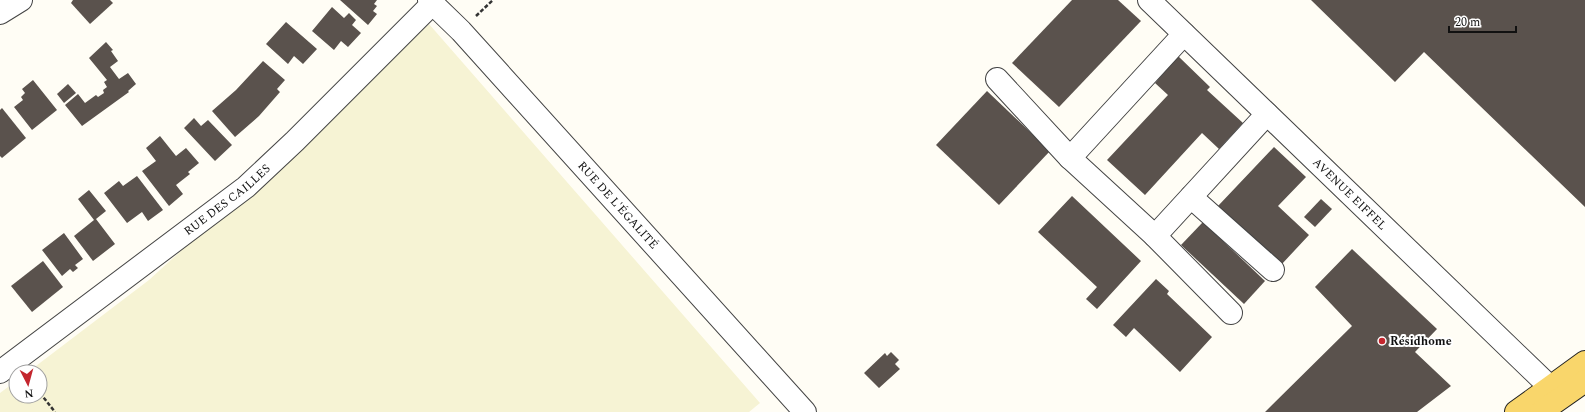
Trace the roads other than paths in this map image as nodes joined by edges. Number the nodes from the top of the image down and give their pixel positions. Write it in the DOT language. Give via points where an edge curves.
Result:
graph roads {
  1 [pos="21,0"];
  2 [pos="1149,0"];
  3 [pos="431,2"];
  4 [pos="0,13"];
  5 [pos="1184,34"];
  6 [pos="997,79"];
  7 [pos="1268,114"];
  8 [pos="1070,158"];
  9 [pos="1191,197"];
  10 [pos="1155,236"];
  11 [pos="1273,270"];
  12 [pos="1231,313"];
  13 [pos="1585,362"];
  14 [pos="0,372"];
  15 [pos="1585,381"];
  16 [pos="1550,387"];
  17 [pos="805,412"];
  18 [pos="1516,412"];
  19 [pos="1541,412"];
  1 -- 4 [label="street"];
  2 -- 5 [label="street, AVENUE EIFFEL"];
  3 -- 14 [label="street, RUE DES CAILLES" via="295,141 246,186"];
  3 -- 17 [label="street, RUE DE L'ÉGALITÉ" via="461,31"];
  5 -- 7 [label="street, AVENUE EIFFEL"];
  5 -- 8 [label="street"];
  6 -- 8 [label="street"];
  7 -- 9 [label="street"];
  7 -- 16 [label="street, AVENUE EIFFEL"];
  8 -- 10 [label="street"];
  9 -- 10 [label="street"];
  9 -- 11 [label="street"];
  10 -- 12 [label="street"];
  13 -- 16 [label="main road"];
  15 -- 19 [label="main road"];
  16 -- 18 [label="main road"];
}
